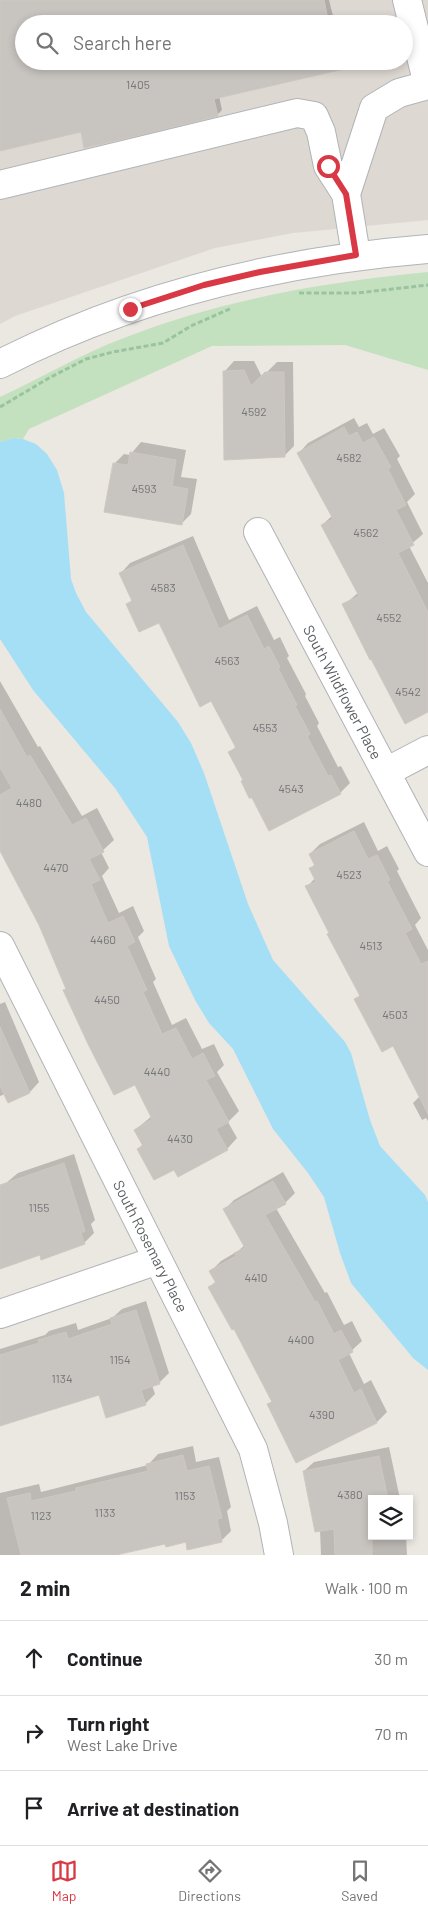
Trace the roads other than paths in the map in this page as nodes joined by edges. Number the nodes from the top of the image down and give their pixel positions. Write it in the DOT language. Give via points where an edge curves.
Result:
graph roads {
  1 [pos="407,0"];
  2 [pos="411,15"];
  3 [pos="413,24"];
  4 [pos="428,85"];
  5 [pos="0,185"];
  6 [pos="346,194"];
  7 [pos="428,249"];
  8 [pos="356,255"];
  9 [pos="0,364"];
  10 [pos="258,532"];
  11 [pos="428,750"];
  12 [pos="386,772"];
  13 [pos="428,852"];
  14 [pos="3,959"];
  15 [pos="158,1260"];
  16 [pos="0,1314"];
  17 [pos="279,1555"];
  1 -- 2 [label="street"];
  3 -- 4 [label="street"];
  4 -- 6 [label="street" via="399,93 374,108"];
  5 -- 6 [label="street" via="297,113 314,116 328,166"];
  6 -- 8 [label="street"];
  7 -- 8 [label="street"];
  8 -- 9 [label="street" via="204,285 76,329"];
  10 -- 12 [label="street, South Wildflower Place"];
  11 -- 12 [label="street"];
  12 -- 13 [label="street, South Wildflower Place"];
  14 -- 15 [label="street, South Rosemary Place"];
  15 -- 16 [label="street"];
  15 -- 17 [label="street, South Rosemary Place" via="254,1449"];
}
